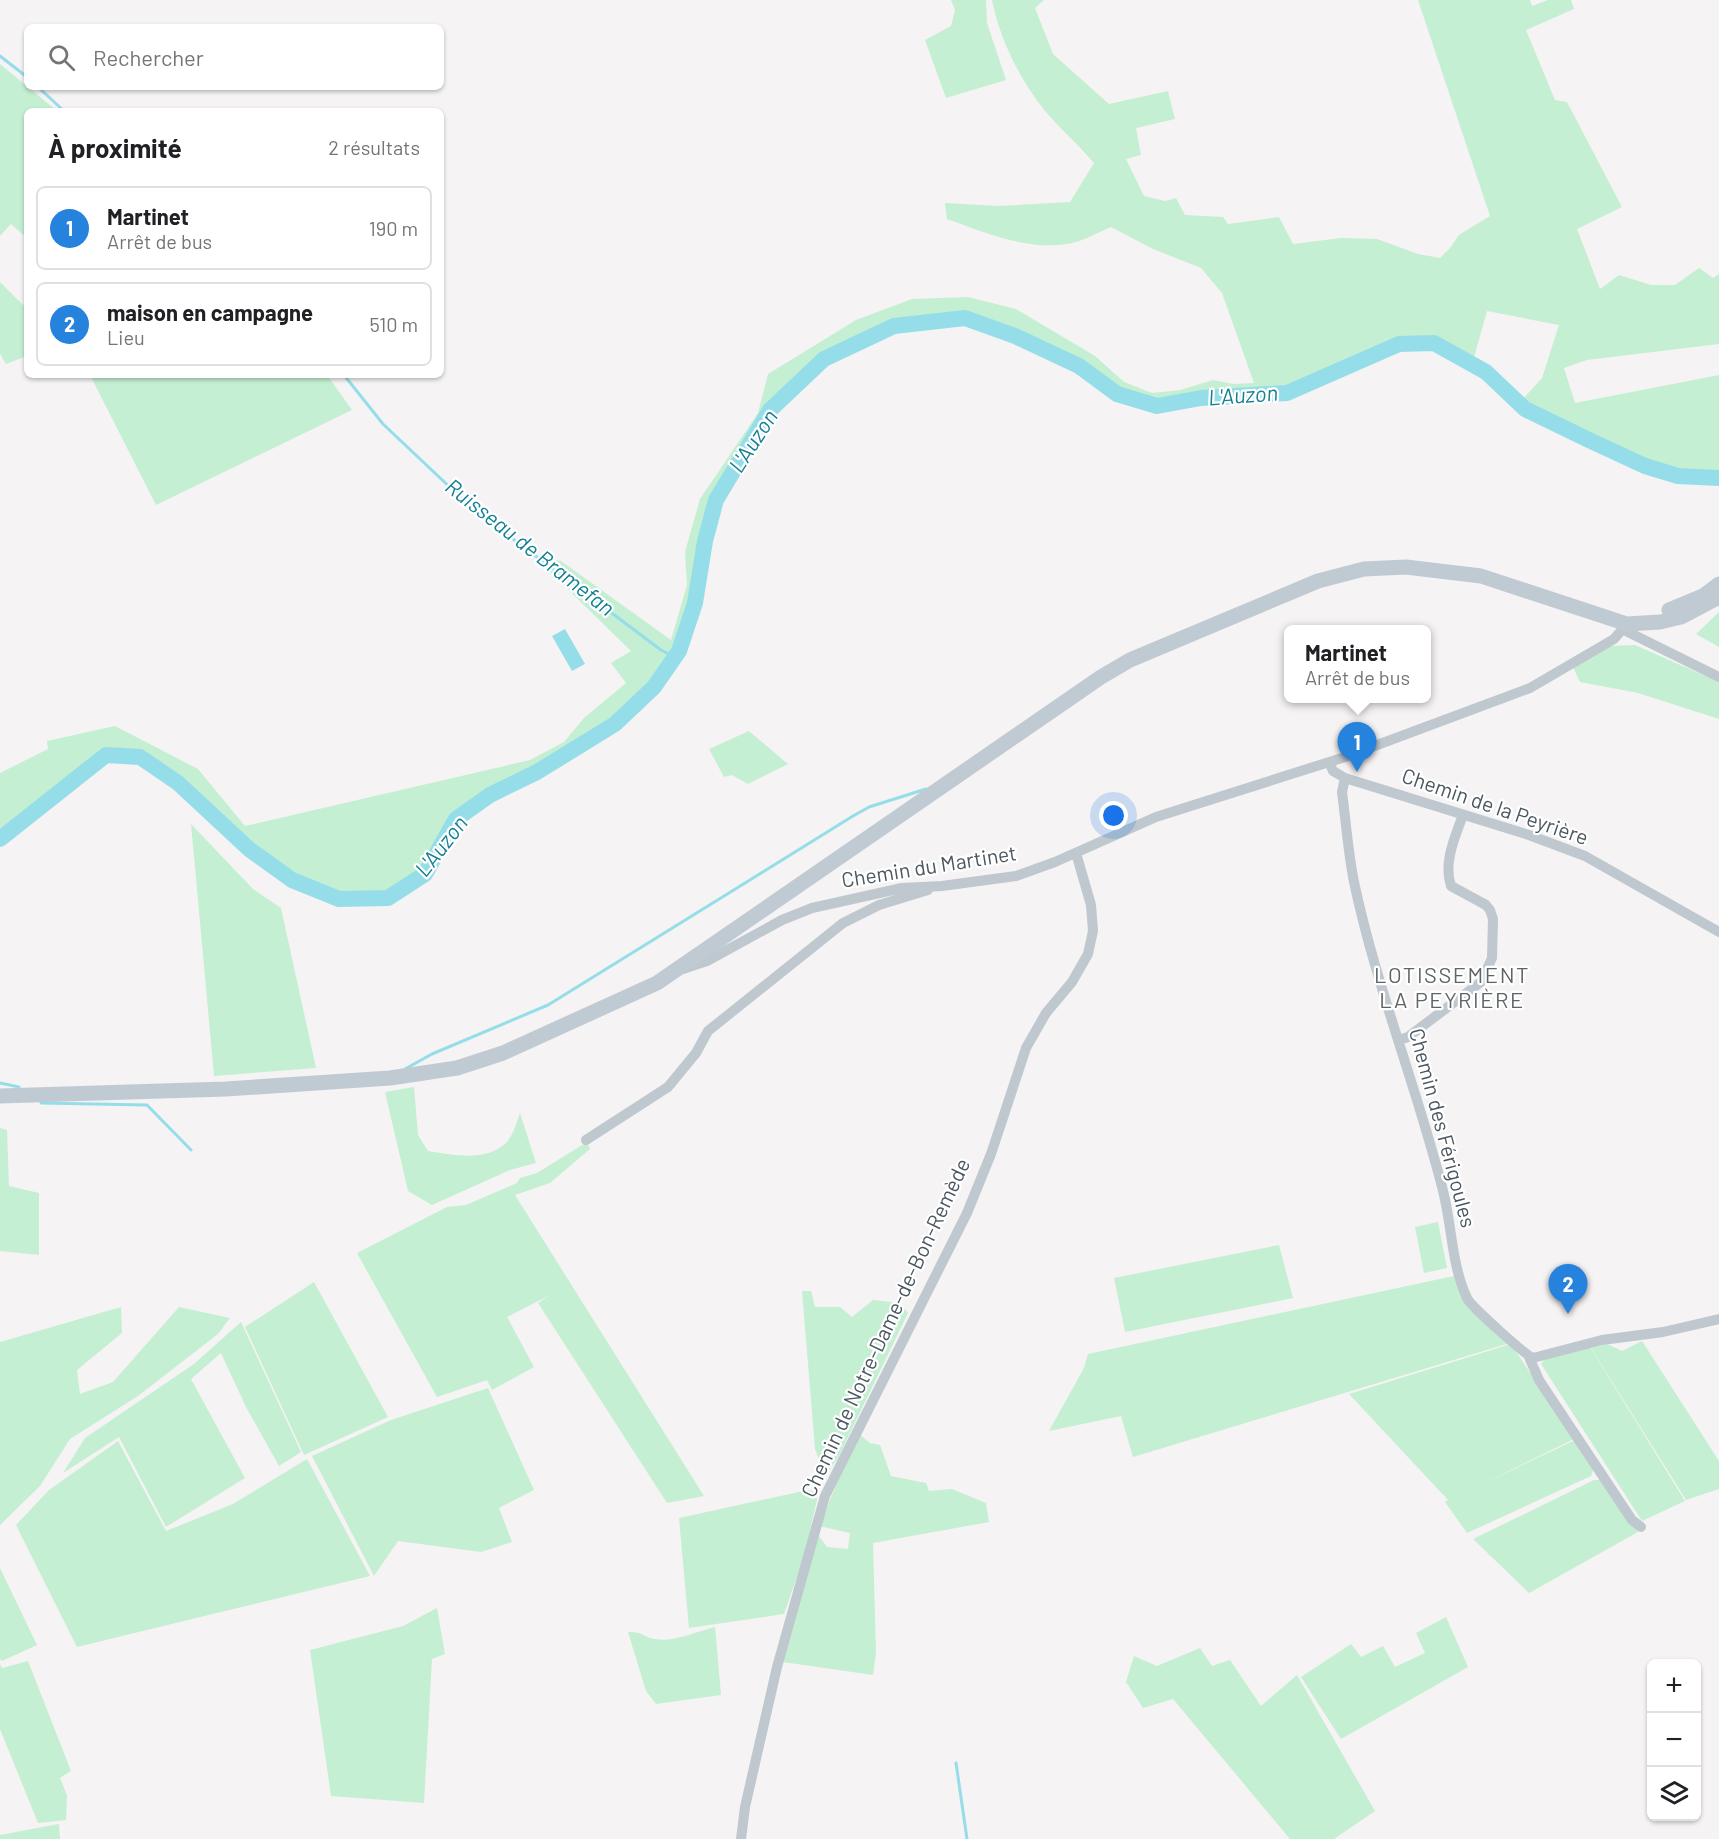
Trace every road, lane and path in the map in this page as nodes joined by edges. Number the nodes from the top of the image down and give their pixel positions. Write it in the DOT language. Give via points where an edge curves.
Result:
graph roads {
  1 [pos="1719,584"];
  2 [pos="1719,597"];
  3 [pos="1625,623"];
  4 [pos="1719,677"];
  5 [pos="1329,762"];
  6 [pos="1345,778"];
  7 [pos="1463,815"];
  8 [pos="1076,853"];
  9 [pos="942,886"];
  10 [pos="1719,932"];
  11 [pos="675,971"];
  12 [pos="1399,1040"];
  13 [pos="0,1096"];
  14 [pos="586,1140"];
  15 [pos="1719,1318"];
  16 [pos="1529,1357"];
  17 [pos="1641,1527"];
  18 [pos="741,1839"];
  1 -- 3 [label="main road" via="1703,597"];
  2 -- 3 [label="main road" via="1682,617"];
  3 -- 4 [label="street"];
  3 -- 5 [label="street, Chemin de la Peyrière" via="1614,639 1530,688"];
  3 -- 11 [label="main road" via="1481,576 1406,567 1342,574 1130,660 1101,677"];
  5 -- 6 [label="street, Chemin de la Peyrière" via="1333,771"];
  5 -- 8 [label="street, Chemin du Martinet" via="1156,817"];
  6 -- 7 [label="street, Chemin de la Peyrière"];
  6 -- 12 [label="street, Chemin des Férigoules" via="1342,792 1354,881"];
  7 -- 10 [label="street, Chemin de la Peyrière" via="1585,856"];
  7 -- 12 [label="street" via="1448,864 1448,878 1451,886 1490,910 1492,958 1481,982"];
  8 -- 9 [label="street, Chemin du Martinet" via="1017,876"];
  8 -- 18 [label="street, Chemin de Notre-Dame-de-Bon-Remède" via="1090,905 1093,931 1088,954 1026,1048 991,1154 966,1213 825,1496 775,1678"];
  9 -- 11 [label="street, Chemin du Martinet" via="913,886 843,899 782,920 707,962"];
  9 -- 14 [label="street" via="879,905 843,923 708,1031 696,1053 668,1087"];
  11 -- 13 [label="main road" via="635,994 503,1053 436,1073 304,1085"];
  12 -- 16 [label="street, Chemin des Férigoules" via="1443,1188 1457,1268 1467,1299 1477,1313"];
  15 -- 16 [label="street"];
  16 -- 17 [label="street, Chemin des Férigoules" via="1545,1389 1632,1520"];
}
